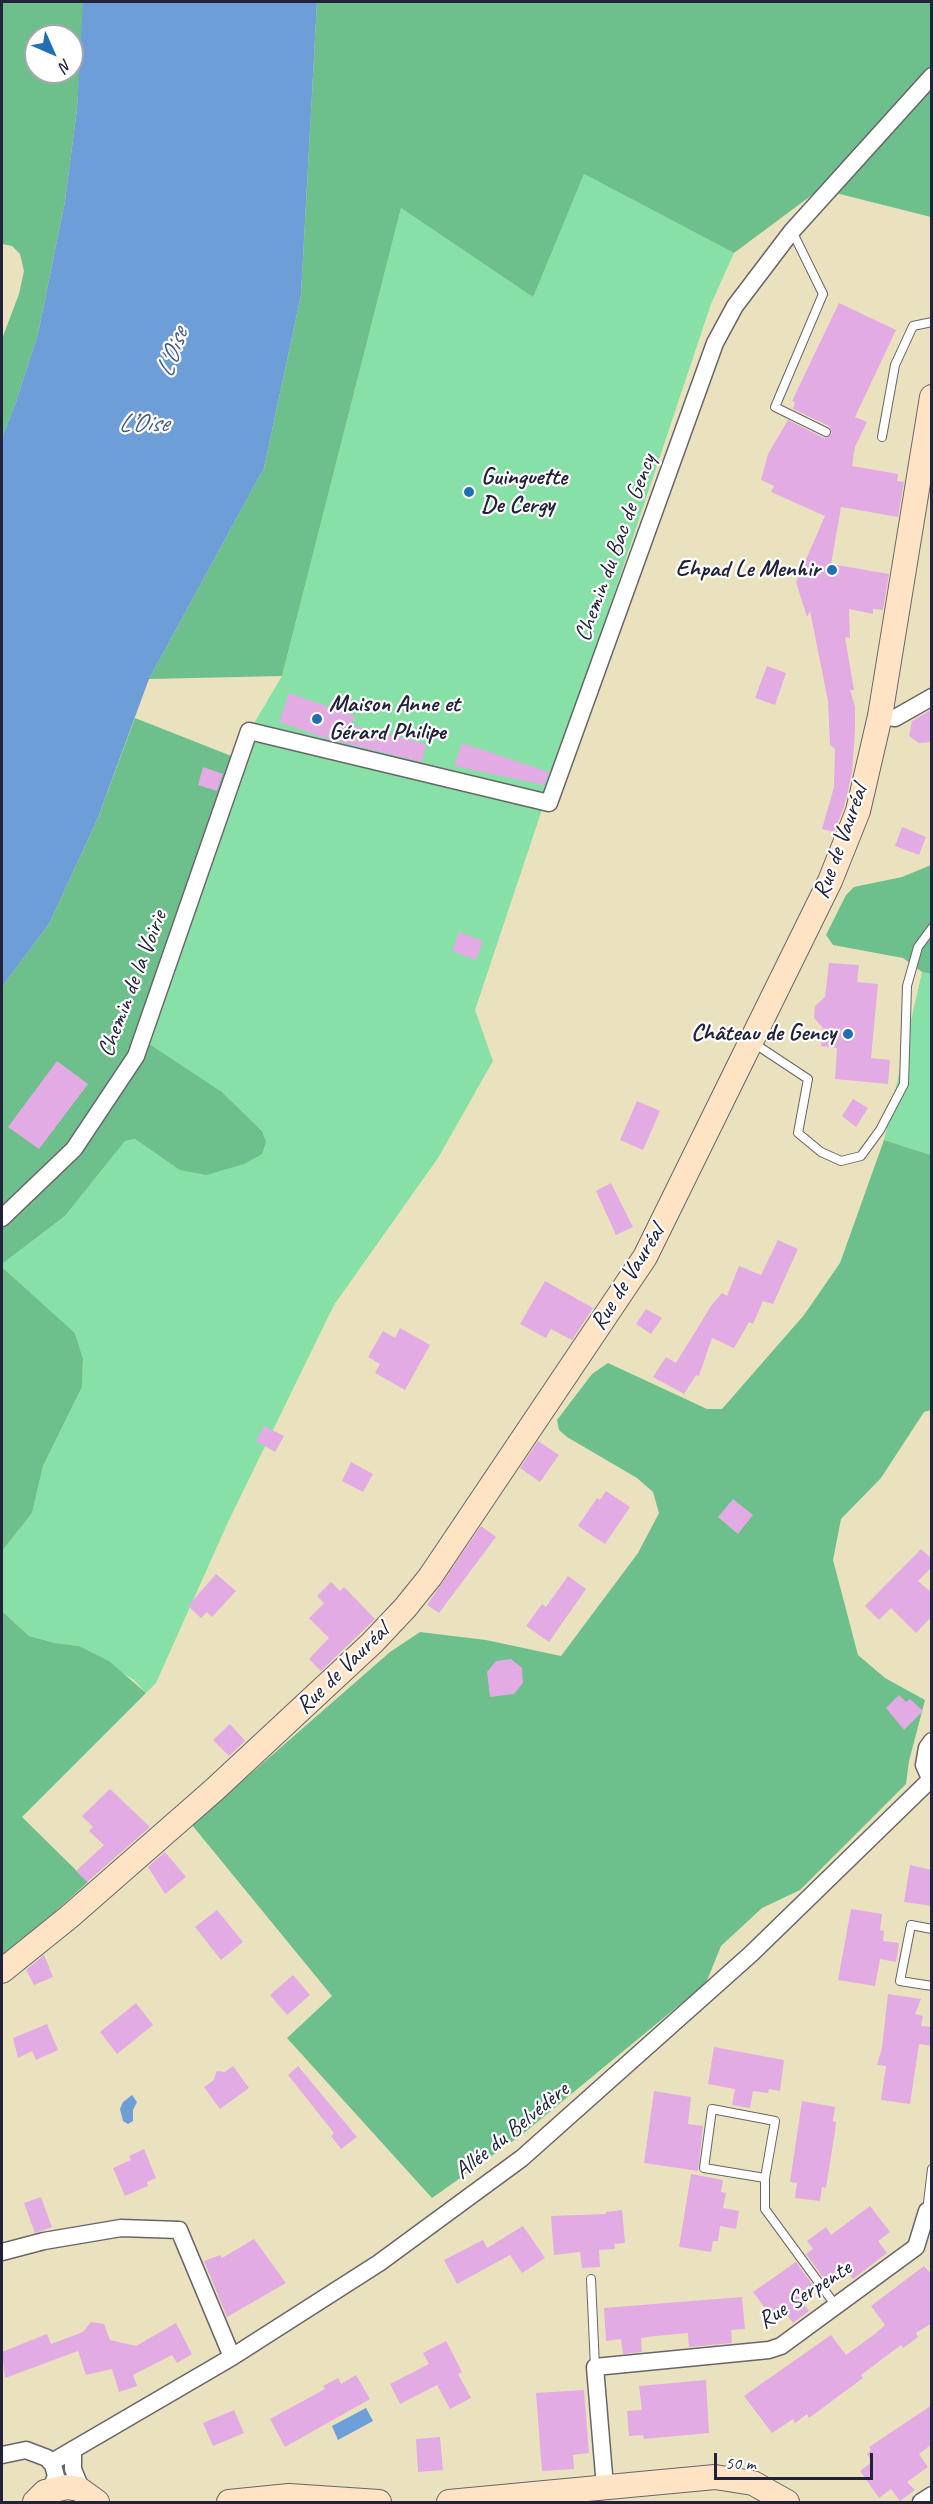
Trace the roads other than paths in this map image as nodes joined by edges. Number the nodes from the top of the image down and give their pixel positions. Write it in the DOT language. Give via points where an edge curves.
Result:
graph roads {
  1 [pos="932,76"];
  2 [pos="792,231"];
  3 [pos="932,322"];
  4 [pos="932,397"];
  5 [pos="826,432"];
  6 [pos="882,437"];
  7 [pos="932,697"];
  8 [pos="880,716"];
  9 [pos="249,731"];
  10 [pos="932,928"];
  11 [pos="751,1041"];
  12 [pos="2,1218"];
  13 [pos="932,1741"];
  14 [pos="930,1782"];
  15 [pos="932,1929"];
  16 [pos="2,1971"];
  17 [pos="932,1986"];
  18 [pos="932,2169"];
  19 [pos="765,2178"];
  20 [pos="929,2211"];
  21 [pos="2,2252"];
  22 [pos="591,2279"];
  23 [pos="837,2306"];
  24 [pos="232,2357"];
  25 [pos="595,2367"];
  26 [pos="73,2450"];
  27 [pos="2,2455"];
  28 [pos="52,2463"];
  29 [pos="605,2487"];
  30 [pos="932,2495"];
  31 [pos="42,2497"];
  32 [pos="89,2497"];
  33 [pos="229,2502"];
  34 [pos="379,2502"];
  35 [pos="449,2502"];
  36 [pos="787,2502"];
  37 [pos="921,2502"];
  1 -- 2 [label="street, Chemin du Bac de Gency"];
  2 -- 5 [label="lane" via="823,294 775,407"];
  2 -- 9 [label="street, Chemin du Bac de Gency" via="735,306 715,343 549,803"];
  3 -- 6 [label="lane" via="914,326 894,365"];
  4 -- 8 [label="street, Rue de Vauréal"];
  7 -- 8 [label="street" via="895,718"];
  8 -- 11 [label="street, Rue de Vauréal" via="858,811 834,871"];
  9 -- 12 [label="street, Chemin de la Voirie" via="136,1056 74,1149"];
  10 -- 11 [label="lane" via="918,947 906,986 904,1084 861,1156 841,1161 821,1152 798,1133 808,1079"];
  11 -- 16 [label="street, Rue de Vauréal" via="645,1257 430,1577 372,1643 214,1790"];
  13 -- 14 [label="street" via="924,1757"];
  14 -- 24 [label="street, Allée du Belvédère" via="751,1954 522,2158 379,2263"];
  15 -- 17 [label="lane" via="910,1925 900,1981"];
  18 -- 20 [label="lane"];
  19 -- 19 [label="lane" via="774,2121 712,2109 704,2168"];
  19 -- 23 [label="lane" via="765,2209"];
  20 -- 23 [label="street, Rue Serpente" via="916,2247"];
  21 -- 24 [label="street" via="120,2228 180,2230"];
  22 -- 25 [label="lane"];
  23 -- 25 [label="street, Rue Serpente" via="770,2350"];
  24 -- 26 [label="street, Allée du Belvédère"];
  25 -- 29 [label="street"];
  26 -- 28 [label="street, Allée du Belvédère"];
  26 -- 32 [label="street" via="73,2469"];
  27 -- 28 [label="street" via="26,2450"];
  28 -- 31 [label="street" via="56,2476"];
  29 -- 35 [label="street"];
  29 -- 36 [label="street" via="715,2477 753,2483"];
  30 -- 37 [label="street"];
  31 -- 32 [label="street" via="66,2487"];
  33 -- 34 [label="street" via="289,2496"];
}
